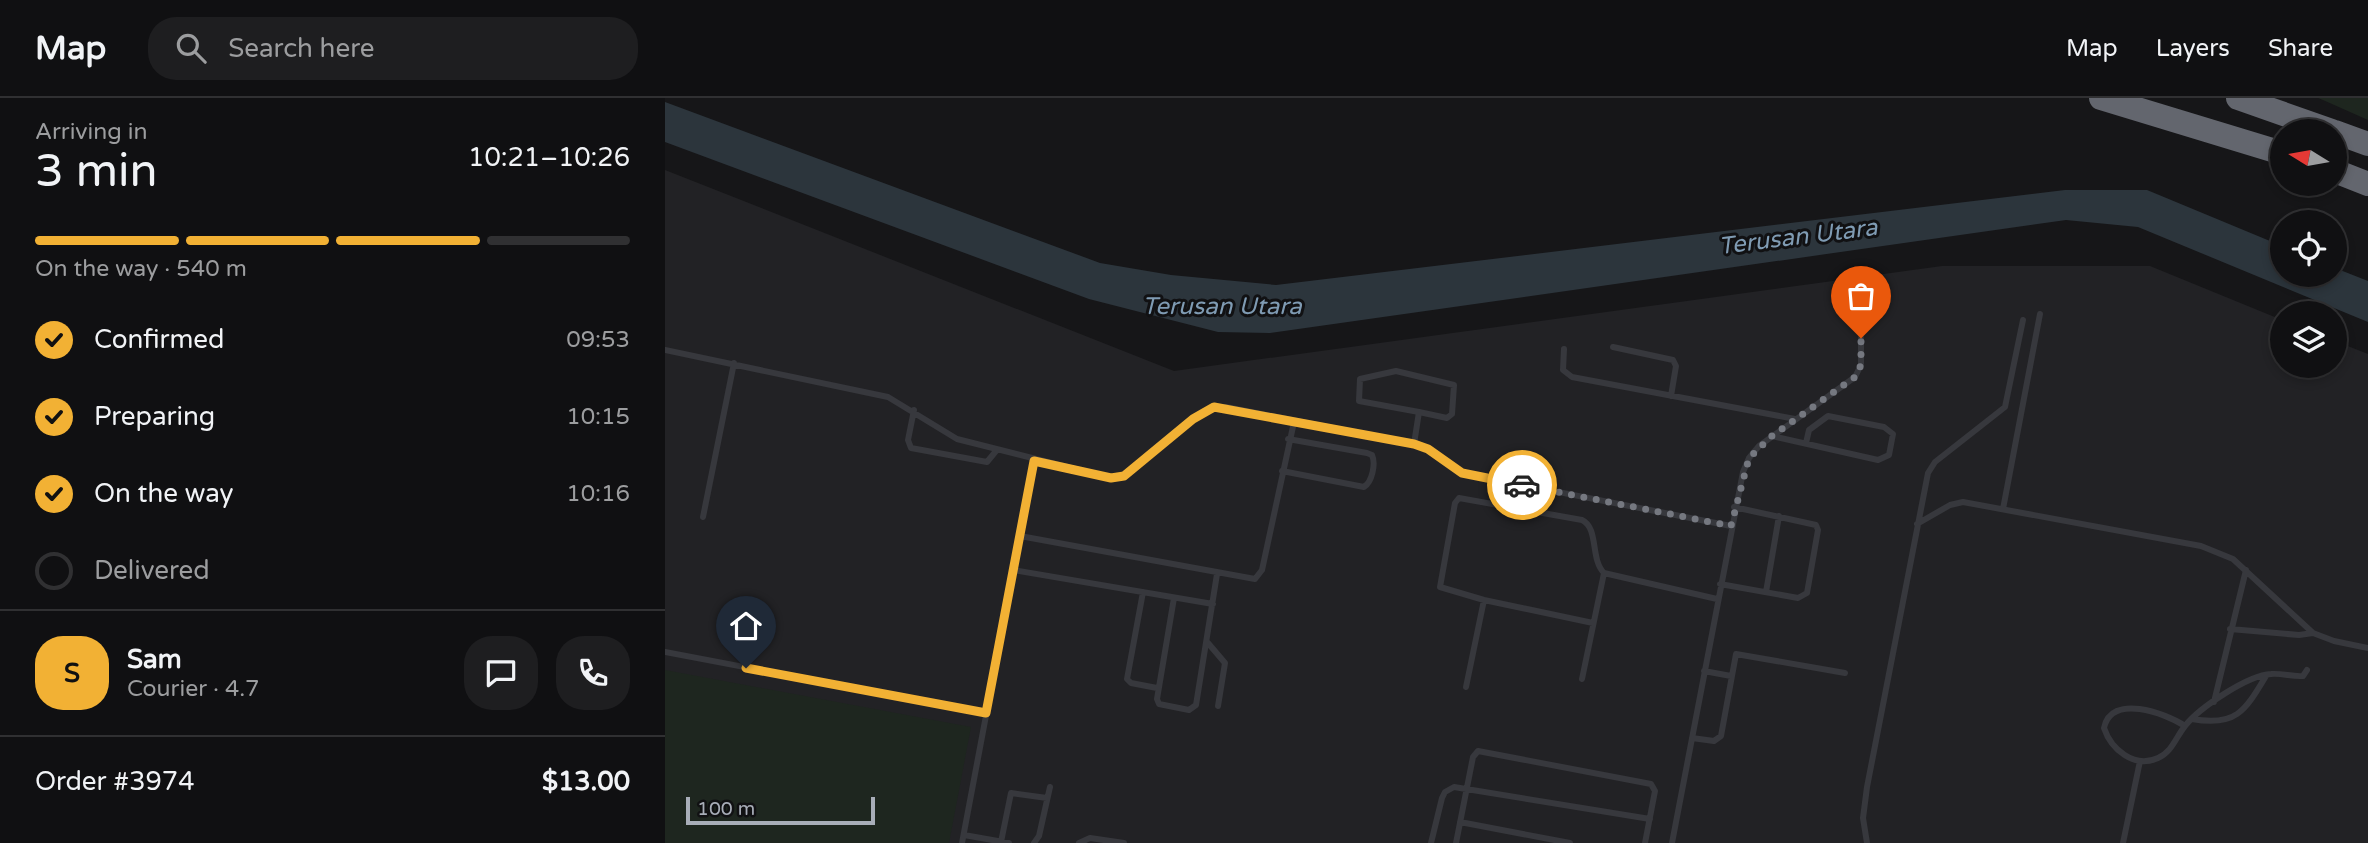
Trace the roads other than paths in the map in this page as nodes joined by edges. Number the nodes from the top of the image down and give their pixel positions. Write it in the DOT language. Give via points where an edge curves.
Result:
graph roads {
  1 [pos="2101,98"];
  2 [pos="2238,98"];
  3 [pos="2297,119"];
  4 [pos="2347,137"];
  5 [pos="2368,144"];
  6 [pos="2270,149"];
  7 [pos="2347,176"];
  8 [pos="2368,184"];
  9 [pos="2041,314"];
  10 [pos="2023,320"];
  11 [pos="1861,338"];
  12 [pos="1612,347"];
  13 [pos="1564,349"];
  14 [pos="665,350"];
  15 [pos="734,363"];
  16 [pos="1671,396"];
  17 [pos="914,410"];
  18 [pos="1419,412"];
  19 [pos="1795,419"];
  20 [pos="1294,422"];
  21 [pos="1772,436"];
  22 [pos="1288,439"];
  23 [pos="1806,443"];
  24 [pos="1414,444"];
  25 [pos="996,451"];
  26 [pos="1034,461"];
  27 [pos="1282,471"];
  28 [pos="1734,507"];
  29 [pos="2003,509"];
  30 [pos="1779,516"];
  31 [pos="703,517"];
  32 [pos="1916,524"];
  33 [pos="1731,526"];
  34 [pos="1020,536"];
  35 [pos="1013,570"];
  36 [pos="2246,570"];
  37 [pos="1217,573"];
  38 [pos="1604,573"];
  39 [pos="1720,584"];
  40 [pos="1766,592"];
  41 [pos="1143,593"];
  42 [pos="1174,598"];
  43 [pos="1717,599"];
  44 [pos="1484,600"];
  45 [pos="1213,604"];
  46 [pos="1593,623"];
  47 [pos="2230,629"];
  48 [pos="2313,633"];
  49 [pos="1207,643"];
  50 [pos="2368,648"];
  51 [pos="665,652"];
  52 [pos="2307,670"];
  53 [pos="1704,671"];
  54 [pos="1846,673"];
  55 [pos="2267,674"];
  56 [pos="1731,676"];
  57 [pos="1582,679"];
  58 [pos="1466,687"];
  59 [pos="1157,688"];
  60 [pos="2214,702"];
  61 [pos="1218,706"];
  62 [pos="986,713"];
  63 [pos="2192,719"];
  64 [pos="2185,726"];
  65 [pos="1692,738"];
  66 [pos="2140,761"];
  67 [pos="1050,787"];
  68 [pos="1466,788"];
  69 [pos="1047,798"];
  70 [pos="1650,819"];
  71 [pos="1459,822"];
  72 [pos="963,839"];
  73 [pos="1546,841"];
  74 [pos="1001,842"];
  75 [pos="1009,843"];
  76 [pos="1034,843"];
  77 [pos="1079,843"];
  78 [pos="1124,843"];
  79 [pos="1431,843"];
  80 [pos="1456,843"];
  81 [pos="1570,843"];
  82 [pos="1645,843"];
  83 [pos="1672,843"];
  84 [pos="1867,843"];
  85 [pos="2123,843"];
  1 -- 6 [label="highway"];
  2 -- 3 [label="highway"];
  4 -- 5 [label="highway"];
  7 -- 8 [label="highway"];
  9 -- 29 [label="lane"];
  10 -- 32 [label="lane" via="2005,407 1935,461"];
  11 -- 19 [label="lane" via="1859,371"];
  12 -- 16 [label="lane" via="1673,360"];
  13 -- 16 [label="lane" via="1563,370 1571,377"];
  14 -- 15 [label="lane"];
  15 -- 17 [label="lane" via="888,397"];
  15 -- 31 [label="lane"];
  16 -- 19 [label="lane"];
  17 -- 25 [label="lane" via="950,436"];
  17 -- 25 [label="lane" via="908,440 911,448 987,462"];
  18 -- 18 [label="lane" via="1447,418 1452,414 1454,385 1396,371 1360,379 1359,401"];
  18 -- 24 [label="lane"];
  19 -- 21 [label="lane"];
  20 -- 22 [label="lane"];
  20 -- 24 [label="lane"];
  20 -- 26 [label="lane" via="1214,407 1124,476"];
  21 -- 23 [label="lane"];
  21 -- 28 [label="lane" via="1749,458"];
  22 -- 27 [label="lane"];
  22 -- 27 [label="lane" via="1367,453 1372,455 1373,466 1364,487"];
  23 -- 23 [label="lane" via="1878,460 1889,455 1893,434 1884,427 1828,416 1809,430"];
  24 -- 33 [label="lane" via="1462,473"];
  25 -- 26 [label="lane"];
  26 -- 34 [label="lane"];
  27 -- 37 [label="lane" via="1258,576 1248,579"];
  28 -- 30 [label="lane"];
  28 -- 33 [label="lane"];
  29 -- 32 [label="lane" via="1956,502"];
  29 -- 36 [label="lane" via="2201,546 2225,554"];
  30 -- 40 [label="lane"];
  30 -- 40 [label="lane" via="1812,523 1818,530 1807,593 1798,598"];
  32 -- 84 [label="lane" via="1867,787 1863,818"];
  33 -- 39 [label="lane"];
  34 -- 35 [label="lane"];
  34 -- 37 [label="lane"];
  35 -- 41 [label="lane"];
  35 -- 62 [label="lane"];
  36 -- 47 [label="lane"];
  36 -- 48 [label="lane"];
  37 -- 45 [label="lane"];
  38 -- 43 [label="lane"];
  38 -- 44 [label="lane" via="1594,558 1590,528 1582,520 1459,498 1440,587"];
  38 -- 46 [label="lane"];
  39 -- 40 [label="lane"];
  39 -- 43 [label="lane"];
  41 -- 42 [label="lane"];
  41 -- 59 [label="lane" via="1127,680"];
  42 -- 45 [label="lane"];
  42 -- 59 [label="lane"];
  43 -- 53 [label="lane"];
  44 -- 46 [label="lane"];
  44 -- 58 [label="lane"];
  45 -- 49 [label="lane"];
  46 -- 57 [label="lane"];
  47 -- 48 [label="lane"];
  47 -- 60 [label="lane"];
  48 -- 50 [label="lane"];
  49 -- 59 [label="lane" via="1193,709 1159,704"];
  49 -- 61 [label="lane" via="1225,663"];
  51 -- 62 [label="lane"];
  52 -- 55 [label="lane" via="2303,677"];
  53 -- 56 [label="lane"];
  53 -- 65 [label="lane"];
  54 -- 56 [label="lane" via="1739,653"];
  55 -- 60 [label="lane"];
  55 -- 63 [label="lane" via="2237,716 2221,721"];
  56 -- 65 [label="lane" via="1721,736 1714,741"];
  60 -- 63 [label="lane"];
  62 -- 72 [label="lane"];
  63 -- 64 [label="lane"];
  64 -- 66 [label="lane" via="2162,757"];
  64 -- 66 [label="lane" via="2140,710 2124,709 2110,715 2104,728 2107,739 2119,752"];
  65 -- 83 [label="lane"];
  66 -- 85 [label="lane"];
  67 -- 69 [label="lane"];
  68 -- 70 [label="lane"];
  68 -- 70 [label="lane" via="1478,751 1651,784"];
  68 -- 71 [label="lane"];
  68 -- 79 [label="lane" via="1445,792"];
  69 -- 74 [label="lane" via="1011,793"];
  69 -- 76 [label="lane"];
  70 -- 82 [label="lane"];
  71 -- 73 [label="lane"];
  71 -- 80 [label="lane"];
  72 -- 74 [label="lane"];
  73 -- 81 [label="lane"];
  74 -- 75 [label="lane"];
  77 -- 78 [label="lane" via="1090,838"];
}
